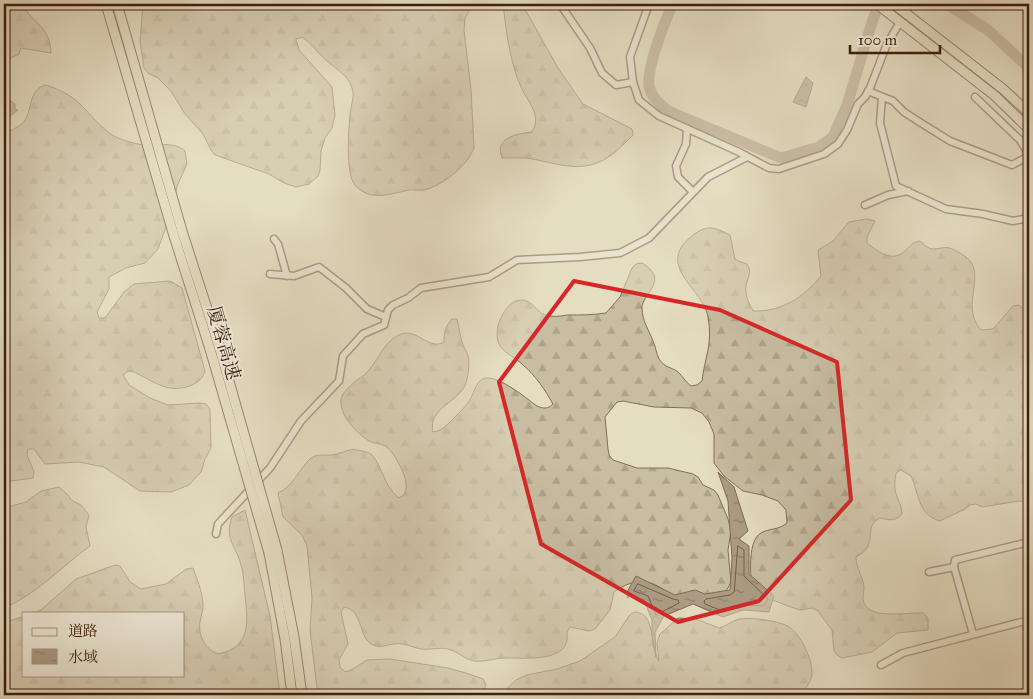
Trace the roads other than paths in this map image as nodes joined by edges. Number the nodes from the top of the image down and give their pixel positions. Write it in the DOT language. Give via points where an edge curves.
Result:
graph roads {
  1 [pos="106,4"];
  2 [pos="117,4"];
  3 [pos="560,4"];
  4 [pos="568,4"];
  5 [pos="649,4"];
  6 [pos="877,4"];
  7 [pos="894,4"];
  8 [pos="566,13"];
  9 [pos="900,22"];
  10 [pos="633,82"];
  11 [pos="868,91"];
  12 [pos="882,97"];
  13 [pos="974,97"];
  14 [pos="1029,113"];
  15 [pos="687,129"];
  16 [pos="1029,129"];
  17 [pos="1029,156"];
  18 [pos="748,157"];
  19 [pos="908,191"];
  20 [pos="693,192"];
  21 [pos="865,205"];
  22 [pos="1029,218"];
  23 [pos="274,238"];
  24 [pos="270,274"];
  25 [pos="287,276"];
  26 [pos="386,317"];
  27 [pos="214,348"];
  28 [pos="216,534"];
  29 [pos="1029,542"];
  30 [pos="273,551"];
  31 [pos="954,567"];
  32 [pos="929,572"];
  33 [pos="1029,620"];
  34 [pos="972,634"];
  35 [pos="881,665"];
  36 [pos="292,695"];
  37 [pos="302,695"];
  1 -- 27 [label="highway, 厦蓉高速" via="171,226 201,321"];
  2 -- 27 [label="highway, 厦蓉高速" via="182,231 211,318"];
  3 -- 8 [label="street"];
  4 -- 8 [label="street"];
  5 -- 10 [label="street" via="630,56"];
  6 -- 9 [label="highway"];
  7 -- 14 [label="highway" via="1003,88"];
  8 -- 10 [label="street" via="590,48 602,73 616,85"];
  9 -- 11 [label="street" via="887,44"];
  9 -- 16 [label="highway" via="994,95"];
  10 -- 15 [label="street" via="638,100 659,116"];
  11 -- 12 [label="street"];
  11 -- 18 [label="street" via="838,144 824,154 779,169 769,168"];
  12 -- 17 [label="street" via="894,101 950,141 1012,165"];
  12 -- 19 [label="street" via="880,124 896,186"];
  13 -- 17 [label="street" via="1020,140"];
  15 -- 18 [label="street"];
  15 -- 20 [label="street" via="686,144 676,166 678,177"];
  18 -- 20 [label="street" via="708,177"];
  19 -- 21 [label="street"];
  19 -- 22 [label="street" via="946,208 1012,221"];
  20 -- 26 [label="street" via="649,238 620,253 517,260 489,278 421,288 393,305"];
  23 -- 25 [label="street"];
  24 -- 25 [label="street"];
  25 -- 26 [label="street" via="319,267 368,309"];
  26 -- 28 [label="street" via="384,325 363,334 343,356 339,381 301,421 270,468 218,524"];
  27 -- 30 [label="highway, 厦蓉高速, bridge"];
  29 -- 31 [label="street" via="955,560"];
  30 -- 36 [label="highway, 厦蓉高速"];
  30 -- 37 [label="highway, 厦蓉高速" via="294,637"];
  31 -- 32 [label="street"];
  31 -- 34 [label="street"];
  33 -- 34 [label="street"];
  34 -- 35 [label="street" via="903,653"];
}
